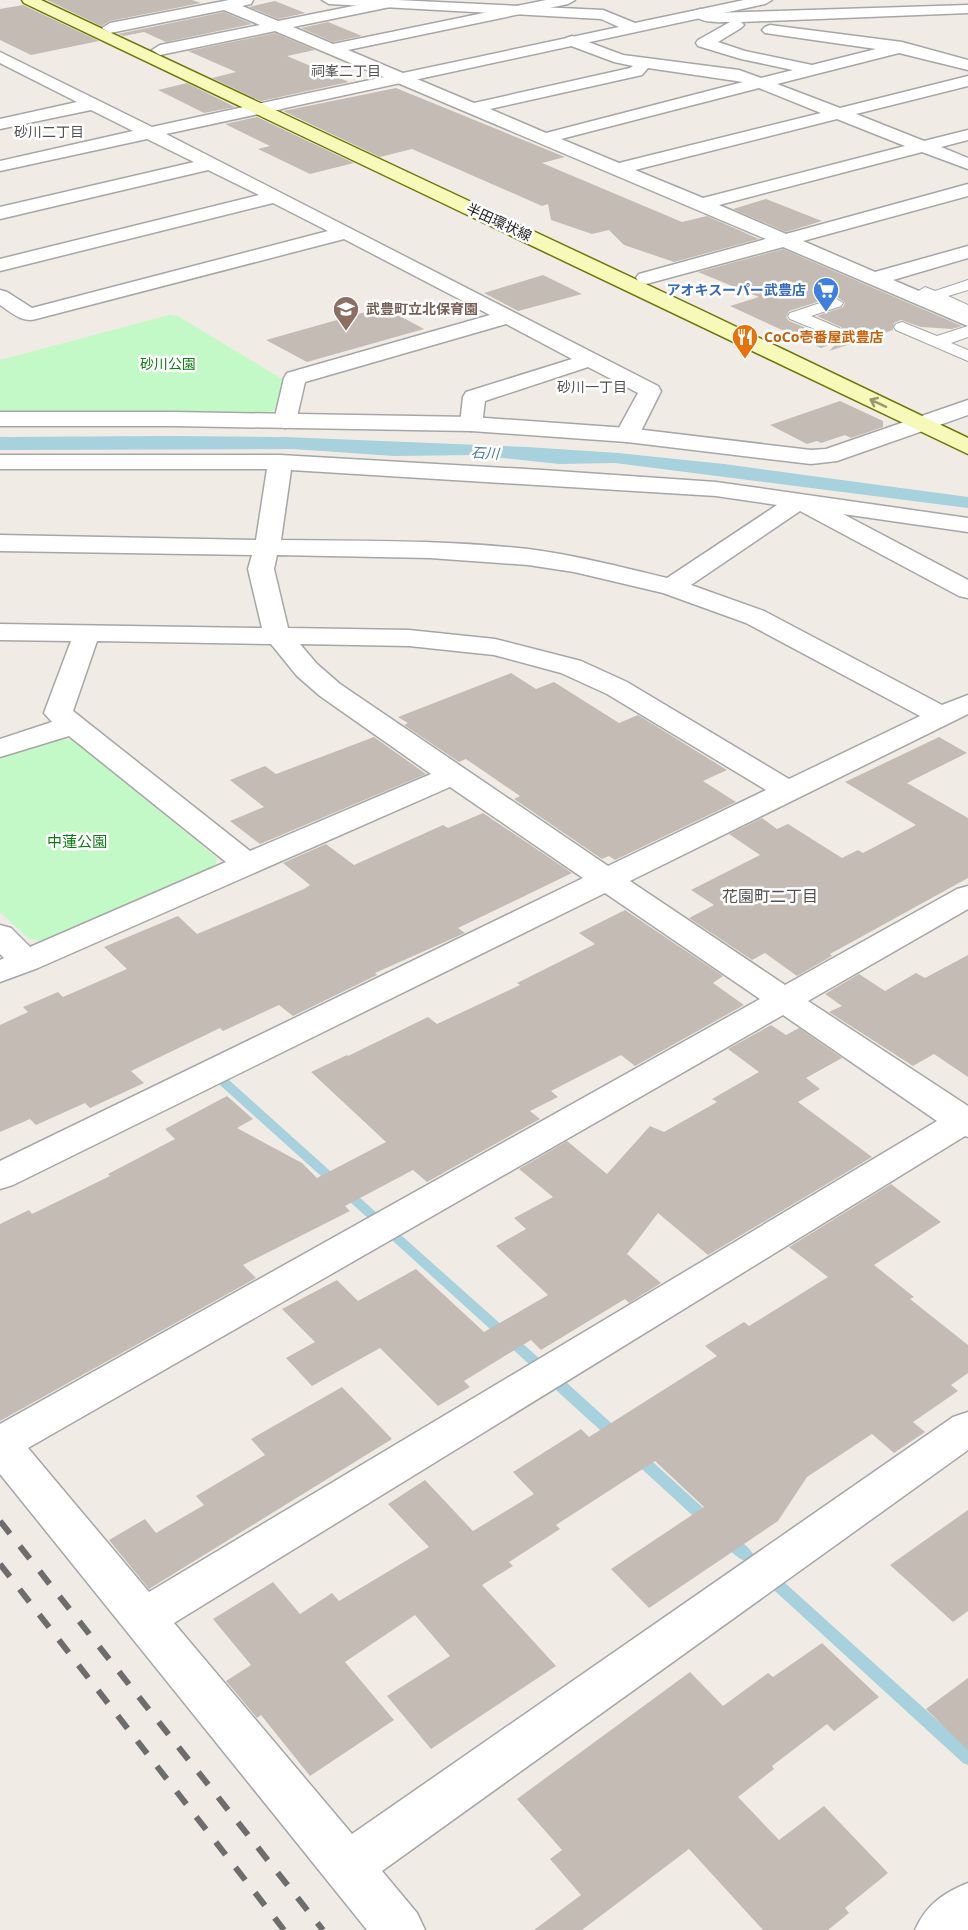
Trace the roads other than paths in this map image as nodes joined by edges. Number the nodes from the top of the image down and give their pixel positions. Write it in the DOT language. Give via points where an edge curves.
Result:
graph roads {
  1 [pos="29,0"];
  2 [pos="51,0"];
  3 [pos="251,0"];
  4 [pos="329,0"];
  5 [pos="568,0"];
  6 [pos="765,0"];
  7 [pos="796,0"];
  8 [pos="385,4"];
  9 [pos="226,5"];
  10 [pos="968,9"];
  11 [pos="509,12"];
  12 [pos="838,14"];
  13 [pos="706,16"];
  14 [pos="736,25"];
  15 [pos="278,26"];
  16 [pos="636,27"];
  17 [pos="110,28"];
  18 [pos="572,41"];
  19 [pos="902,47"];
  20 [pos="332,49"];
  21 [pos="160,50"];
  22 [pos="937,54"];
  23 [pos="0,57"];
  24 [pos="968,59"];
  25 [pos="644,62"];
  26 [pos="968,66"];
  27 [pos="812,71"];
  28 [pos="40,77"];
  29 [pos="401,78"];
  30 [pos="968,81"];
  31 [pos="10,83"];
  32 [pos="763,84"];
  33 [pos="93,104"];
  34 [pos="268,106"];
  35 [pos="473,108"];
  36 [pos="836,113"];
  37 [pos="0,124"];
  38 [pos="150,132"];
  39 [pos="968,135"];
  40 [pos="545,138"];
  41 [pos="923,147"];
  42 [pos="210,164"];
  43 [pos="968,164"];
  44 [pos="0,166"];
  45 [pos="618,169"];
  46 [pos="968,190"];
  47 [pos="275,197"];
  48 [pos="701,204"];
  49 [pos="0,213"];
  50 [pos="344,232"];
  51 [pos="783,240"];
  52 [pos="968,252"];
  53 [pos="0,265"];
  54 [pos="646,278"];
  55 [pos="874,279"];
  56 [pos="968,285"];
  57 [pos="0,296"];
  58 [pos="835,303"];
  59 [pos="968,311"];
  60 [pos="507,317"];
  61 [pos="968,320"];
  62 [pos="902,327"];
  63 [pos="833,331"];
  64 [pos="968,331"];
  65 [pos="937,342"];
  66 [pos="968,356"];
  67 [pos="589,360"];
  68 [pos="968,407"];
  69 [pos="0,419"];
  70 [pos="285,421"];
  71 [pos="931,421"];
  72 [pos="471,424"];
  73 [pos="968,431"];
  74 [pos="627,435"];
  75 [pos="968,447"];
  76 [pos="0,462"];
  77 [pos="280,462"];
  78 [pos="799,501"];
  79 [pos="968,525"];
  80 [pos="0,543"];
  81 [pos="267,547"];
  82 [pos="671,587"];
  83 [pos="968,591"];
  84 [pos="0,632"];
  85 [pos="87,633"];
  86 [pos="278,635"];
  87 [pos="955,709"];
  88 [pos="73,725"];
  89 [pos="0,748"];
  90 [pos="452,775"];
  91 [pos="789,791"];
  92 [pos="247,864"];
  93 [pos="609,880"];
  94 [pos="968,896"];
  95 [pos="0,935"];
  96 [pos="13,966"];
  97 [pos="785,999"];
  98 [pos="966,1122"];
  99 [pos="0,1176"];
  100 [pos="968,1428"];
  101 [pos="0,1444"];
  102 [pos="142,1619"];
  103 [pos="346,1867"];
  104 [pos="968,1907"];
  105 [pos="399,1930"];
  106 [pos="940,1930"];
  1 -- 34 [label="main road, 半田環状線"];
  2 -- 17 [label="main road, 半田環状線"];
  3 -- 9 [label="street"];
  4 -- 8 [label="street"];
  5 -- 11 [label="street"];
  6 -- 13 [label="street"];
  7 -- 12 [label="street"];
  8 -- 11 [label="street"];
  8 -- 15 [label="street"];
  9 -- 15 [label="street"];
  9 -- 17 [label="street"];
  10 -- 12 [label="street"];
  11 -- 16 [label="street" via="603,15"];
  11 -- 20 [label="street"];
  12 -- 13 [label="street"];
  13 -- 14 [label="street"];
  13 -- 16 [label="street"];
  14 -- 19 [label="street"];
  14 -- 27 [label="street" via="704,43"];
  15 -- 20 [label="street"];
  15 -- 21 [label="street"];
  16 -- 18 [label="street"];
  17 -- 21 [label="main road, 半田環状線"];
  18 -- 25 [label="street" via="620,59"];
  18 -- 29 [label="street"];
  19 -- 22 [label="street"];
  19 -- 27 [label="street"];
  20 -- 29 [label="street"];
  21 -- 34 [label="main road, 半田環状線"];
  22 -- 24 [label="street"];
  22 -- 26 [label="street"];
  23 -- 28 [label="street"];
  25 -- 32 [label="street" via="739,75"];
  25 -- 35 [label="street" via="636,72"];
  27 -- 32 [label="street"];
  28 -- 31 [label="street"];
  28 -- 33 [label="street"];
  29 -- 34 [label="street"];
  29 -- 35 [label="street"];
  30 -- 36 [label="street"];
  32 -- 36 [label="street"];
  32 -- 40 [label="street"];
  33 -- 37 [label="street"];
  33 -- 38 [label="street"];
  34 -- 38 [label="street"];
  34 -- 54 [label="main road, 半田環状線"];
  71 -- 34 [label="main road, 半田環状線, one-way"];
  35 -- 40 [label="street"];
  36 -- 41 [label="street"];
  36 -- 45 [label="street"];
  38 -- 42 [label="street"];
  38 -- 44 [label="street"];
  39 -- 41 [label="street"];
  40 -- 45 [label="street"];
  41 -- 43 [label="street"];
  41 -- 48 [label="street"];
  42 -- 47 [label="street"];
  42 -- 49 [label="street"];
  45 -- 48 [label="street"];
  46 -- 51 [label="street"];
  47 -- 50 [label="street"];
  47 -- 53 [label="street"];
  48 -- 51 [label="street"];
  50 -- 57 [label="street" via="28,315"];
  50 -- 60 [label="street"];
  51 -- 54 [label="street"];
  51 -- 55 [label="street"];
  52 -- 55 [label="street"];
  54 -- 71 [label="main road, 半田環状線"];
  55 -- 61 [label="street"];
  56 -- 59 [label="street" via="929,294"];
  58 -- 63 [label="street" via="796,316"];
  60 -- 67 [label="street"];
  60 -- 70 [label="street" via="295,378"];
  62 -- 65 [label="street"];
  64 -- 65 [label="street"];
  65 -- 66 [label="street"];
  67 -- 72 [label="street" via="474,397"];
  67 -- 74 [label="street" via="650,392"];
  68 -- 71 [label="street"];
  69 -- 70 [label="street"];
  70 -- 72 [label="street"];
  71 -- 73 [label="main road, 半田環状線"];
  71 -- 74 [label="street" via="829,456 811,458"];
  71 -- 75 [label="main road, 半田環状線"];
  72 -- 74 [label="street"];
  76 -- 77 [label="street"];
  77 -- 78 [label="street" via="716,489"];
  77 -- 81 [label="street"];
  78 -- 79 [label="street"];
  78 -- 82 [label="street"];
  78 -- 83 [label="street"];
  80 -- 81 [label="street"];
  81 -- 82 [label="street" via="517,556 574,564"];
  81 -- 86 [label="street" via="261,569"];
  82 -- 87 [label="street" via="735,609"];
  84 -- 85 [label="street"];
  85 -- 86 [label="street"];
  85 -- 88 [label="street" via="58,713"];
  86 -- 90 [label="street" via="330,690"];
  86 -- 91 [label="street" via="457,641 544,659 617,688"];
  87 -- 91 [label="street"];
  88 -- 89 [label="street"];
  88 -- 92 [label="street"];
  90 -- 92 [label="street"];
  90 -- 93 [label="street"];
  91 -- 93 [label="street"];
  92 -- 96 [label="street"];
  93 -- 97 [label="street"];
  93 -- 99 [label="street"];
  94 -- 97 [label="street"];
  95 -- 96 [label="street"];
  97 -- 98 [label="street"];
  97 -- 101 [label="street"];
  98 -- 102 [label="street"];
  100 -- 103 [label="street"];
  101 -- 102 [label="street"];
  102 -- 103 [label="street"];
  103 -- 105 [label="street"];
  104 -- 106 [label="street"];
}
